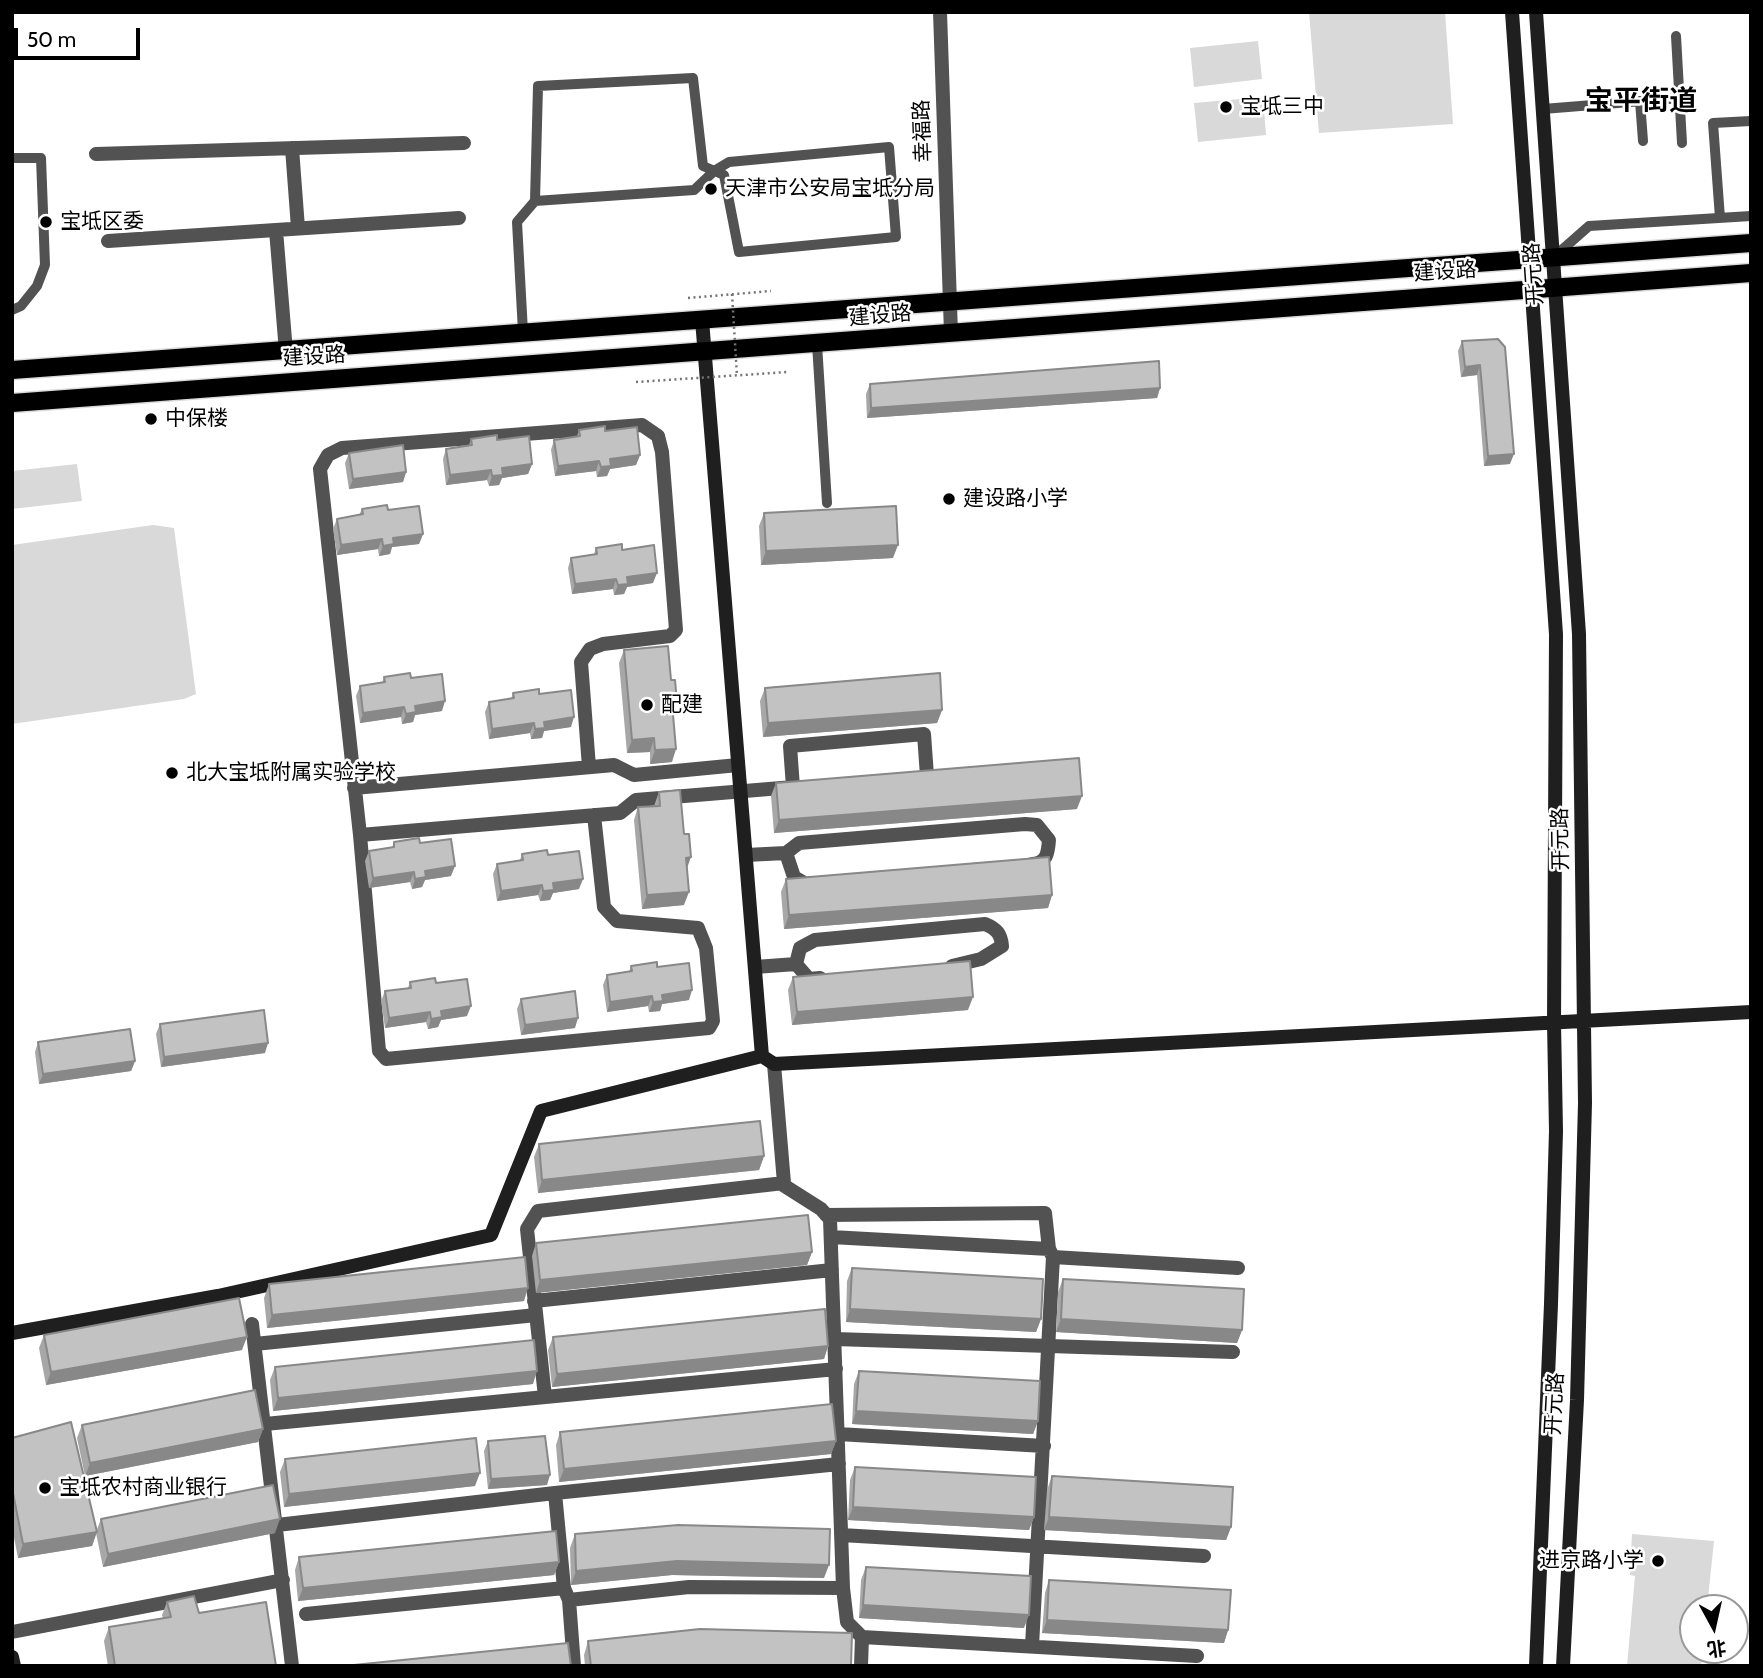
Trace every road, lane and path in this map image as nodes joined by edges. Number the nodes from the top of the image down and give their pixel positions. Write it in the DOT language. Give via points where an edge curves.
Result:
graph roads {
  1 [pos="940,12"];
  2 [pos="1512,12"];
  3 [pos="1536,12"];
  4 [pos="1676,36"];
  5 [pos="1680,97"];
  6 [pos="1640,101"];
  7 [pos="1543,109"];
  8 [pos="1751,121"];
  9 [pos="1643,141"];
  10 [pos="464,143"];
  11 [pos="1682,143"];
  12 [pos="292,148"];
  13 [pos="96,154"];
  14 [pos="12,158"];
  15 [pos="714,171"];
  16 [pos="536,201"];
  17 [pos="1751,216"];
  18 [pos="459,218"];
  19 [pos="1720,218"];
  20 [pos="298,228"];
  21 [pos="276,230"];
  22 [pos="108,241"];
  23 [pos="1751,243"];
  24 [pos="1554,256"];
  25 [pos="1530,257"];
  26 [pos="1751,272"];
  27 [pos="1556,286"];
  28 [pos="1532,288"];
  29 [pos="771,291"];
  30 [pos="732,295"];
  31 [pos="688,298"];
  32 [pos="949,301"];
  33 [pos="12,310"];
  34 [pos="702,320"];
  35 [pos="523,332"];
  36 [pos="951,333"];
  37 [pos="817,344"];
  38 [pos="704,350"];
  39 [pos="286,352"];
  40 [pos="12,370"];
  41 [pos="788,372"];
  42 [pos="737,376"];
  43 [pos="636,382"];
  44 [pos="12,403"];
  45 [pos="827,503"];
  46 [pos="738,765"];
  47 [pos="589,767"];
  48 [pos="634,775"];
  49 [pos="927,776"];
  50 [pos="354,788"];
  51 [pos="741,792"];
  52 [pos="636,800"];
  53 [pos="594,815"];
  54 [pos="360,835"];
  55 [pos="786,853"];
  56 [pos="746,855"];
  57 [pos="1013,866"];
  58 [pos="833,881"];
  59 [pos="796,964"];
  60 [pos="755,967"];
  61 [pos="932,968"];
  62 [pos="836,976"];
  63 [pos="1751,1012"];
  64 [pos="1584,1020"];
  65 [pos="1554,1021"];
  66 [pos="768,1060"];
  67 [pos="780,1183"];
  68 [pos="826,1215"];
  69 [pos="831,1237"];
  70 [pos="1051,1253"];
  71 [pos="1238,1268"];
  72 [pos="832,1270"];
  73 [pos="535,1308"];
  74 [pos="252,1324"];
  75 [pos="12,1333"];
  76 [pos="835,1339"];
  77 [pos="255,1344"];
  78 [pos="1050,1346"];
  79 [pos="1233,1352"];
  80 [pos="836,1369"];
  81 [pos="545,1397"];
  82 [pos="265,1424"];
  83 [pos="838,1434"];
  84 [pos="1044,1446"];
  85 [pos="839,1464"];
  86 [pos="555,1493"];
  87 [pos="277,1525"];
  88 [pos="841,1535"];
  89 [pos="1038,1546"];
  90 [pos="1204,1556"];
  91 [pos="283,1580"];
  92 [pos="844,1588"];
  93 [pos="566,1594"];
  94 [pos="306,1614"];
  95 [pos="12,1632"];
  96 [pos="862,1637"];
  97 [pos="1032,1646"];
  98 [pos="1197,1656"];
  99 [pos="12,1657"];
  100 [pos="14,1666"];
  101 [pos="292,1666"];
  102 [pos="575,1666"];
  103 [pos="861,1666"];
  104 [pos="1536,1666"];
  105 [pos="1563,1666"];
  1 -- 32 [label="street, 幸福路"];
  2 -- 25 [label="main road, 开元路"];
  3 -- 7 [label="main road, 开元路"];
  4 -- 5 [label="lane"];
  5 -- 6 [label="lane"];
  5 -- 11 [label="lane"];
  6 -- 7 [label="lane"];
  6 -- 9 [label="lane"];
  7 -- 24 [label="main road, 开元路"];
  8 -- 19 [label="lane" via="1713,123"];
  10 -- 12 [label="street"];
  12 -- 13 [label="street"];
  12 -- 20 [label="street"];
  14 -- 33 [label="lane" via="41,158 45,265 37,286"];
  15 -- 15 [label="lane" via="724,175 739,252 896,237 888,147 729,162"];
  15 -- 16 [label="lane" via="694,190"];
  15 -- 16 [label="lane" via="703,166 693,78 538,86"];
  16 -- 35 [label="lane" via="517,222"];
  17 -- 19 [label="lane"];
  18 -- 20 [label="street"];
  19 -- 24 [label="lane" via="1589,226"];
  20 -- 21 [label="street"];
  21 -- 22 [label="street"];
  21 -- 39 [label="street"];
  23 -- 24 [label="main road, 建设路"];
  24 -- 25 [label="main road, 建设路"];
  24 -- 27 [label="main road, 开元路"];
  25 -- 28 [label="main road, 开元路"];
  25 -- 32 [label="main road, 建设路"];
  26 -- 27 [label="main road, 建设路"];
  27 -- 28 [label="main road, 建设路"];
  27 -- 64 [label="main road, 开元路" via="1579,634"];
  28 -- 36 [label="main road, 建设路"];
  28 -- 65 [label="main road, 开元路" via="1556,634"];
  29 -- 30 [label="path"];
  30 -- 31 [label="path"];
  30 -- 42 [label="path, bridge"];
  32 -- 34 [label="main road, 建设路"];
  32 -- 36 [label="street, 幸福路"];
  34 -- 35 [label="main road, 建设路"];
  34 -- 38 [label="main road"];
  35 -- 39 [label="main road, 建设路"];
  36 -- 37 [label="main road, 建设路"];
  37 -- 38 [label="main road, 建设路"];
  37 -- 45 [label="lane"];
  38 -- 44 [label="main road, 建设路"];
  38 -- 46 [label="main road"];
  39 -- 40 [label="main road, 建设路"];
  41 -- 42 [label="path, bridge"];
  42 -- 43 [label="path, bridge"];
  46 -- 48 [label="street"];
  46 -- 51 [label="main road"];
  47 -- 48 [label="street" via="614,765"];
  47 -- 50 [label="street"];
  47 -- 50 [label="street" via="581,662 590,649 603,644 670,636 676,630 662,452 659,436 642,425 342,448 328,455 320,469"];
  48 -- 52 [label="street"];
  49 -- 51 [label="street" via="924,734 790,746 800,787"];
  50 -- 54 [label="street"];
  51 -- 52 [label="street"];
  51 -- 56 [label="main road"];
  52 -- 53 [label="street" via="620,813"];
  53 -- 54 [label="street"];
  53 -- 54 [label="street" via="604,907 610,914 617,921 698,928 706,948 713,1021 709,1028 386,1059 379,1051"];
  55 -- 56 [label="street"];
  55 -- 57 [label="street" via="799,844 1037,825 1049,840 1046,858"];
  55 -- 58 [label="street" via="794,877 806,884"];
  56 -- 60 [label="main road"];
  59 -- 60 [label="street"];
  59 -- 61 [label="street" via="800,948 815,940 985,924 1002,936 1002,946 981,959"];
  59 -- 62 [label="street" via="809,979"];
  60 -- 66 [label="main road"];
  63 -- 64 [label="main road"];
  64 -- 65 [label="main road"];
  64 -- 105 [label="main road, 开元路" via="1581,1271"];
  65 -- 66 [label="main road"];
  65 -- 104 [label="main road, 开元路" via="1556,1131"];
  66 -- 67 [label="street" via="784,1182"];
  66 -- 75 [label="main road" via="541,1111 491,1235 218,1296"];
  67 -- 68 [label="street"];
  67 -- 73 [label="street" via="538,1210 527,1229"];
  68 -- 69 [label="street"];
  68 -- 70 [label="street" via="1045,1213"];
  69 -- 70 [label="street"];
  69 -- 72 [label="street"];
  70 -- 71 [label="street"];
  70 -- 78 [label="street"];
  72 -- 73 [label="street"];
  72 -- 76 [label="street"];
  73 -- 77 [label="street"];
  73 -- 81 [label="street"];
  74 -- 77 [label="street"];
  76 -- 78 [label="street"];
  76 -- 80 [label="street"];
  77 -- 82 [label="street"];
  78 -- 79 [label="street"];
  78 -- 84 [label="street"];
  80 -- 81 [label="street"];
  80 -- 83 [label="street"];
  81 -- 82 [label="street"];
  82 -- 87 [label="street"];
  83 -- 84 [label="street"];
  83 -- 85 [label="street"];
  84 -- 89 [label="street"];
  85 -- 86 [label="street"];
  85 -- 88 [label="street"];
  86 -- 87 [label="street"];
  86 -- 93 [label="street"];
  87 -- 91 [label="street"];
  88 -- 89 [label="street"];
  88 -- 92 [label="street"];
  89 -- 90 [label="street"];
  89 -- 97 [label="street"];
  91 -- 95 [label="street"];
  91 -- 101 [label="street"];
  92 -- 93 [label="street" via="689,1587"];
  92 -- 96 [label="street" via="847,1622"];
  93 -- 94 [label="street"];
  93 -- 102 [label="street"];
  96 -- 97 [label="street"];
  96 -- 103 [label="street"];
  97 -- 98 [label="street"];
  99 -- 100 [label="main road"];
}
